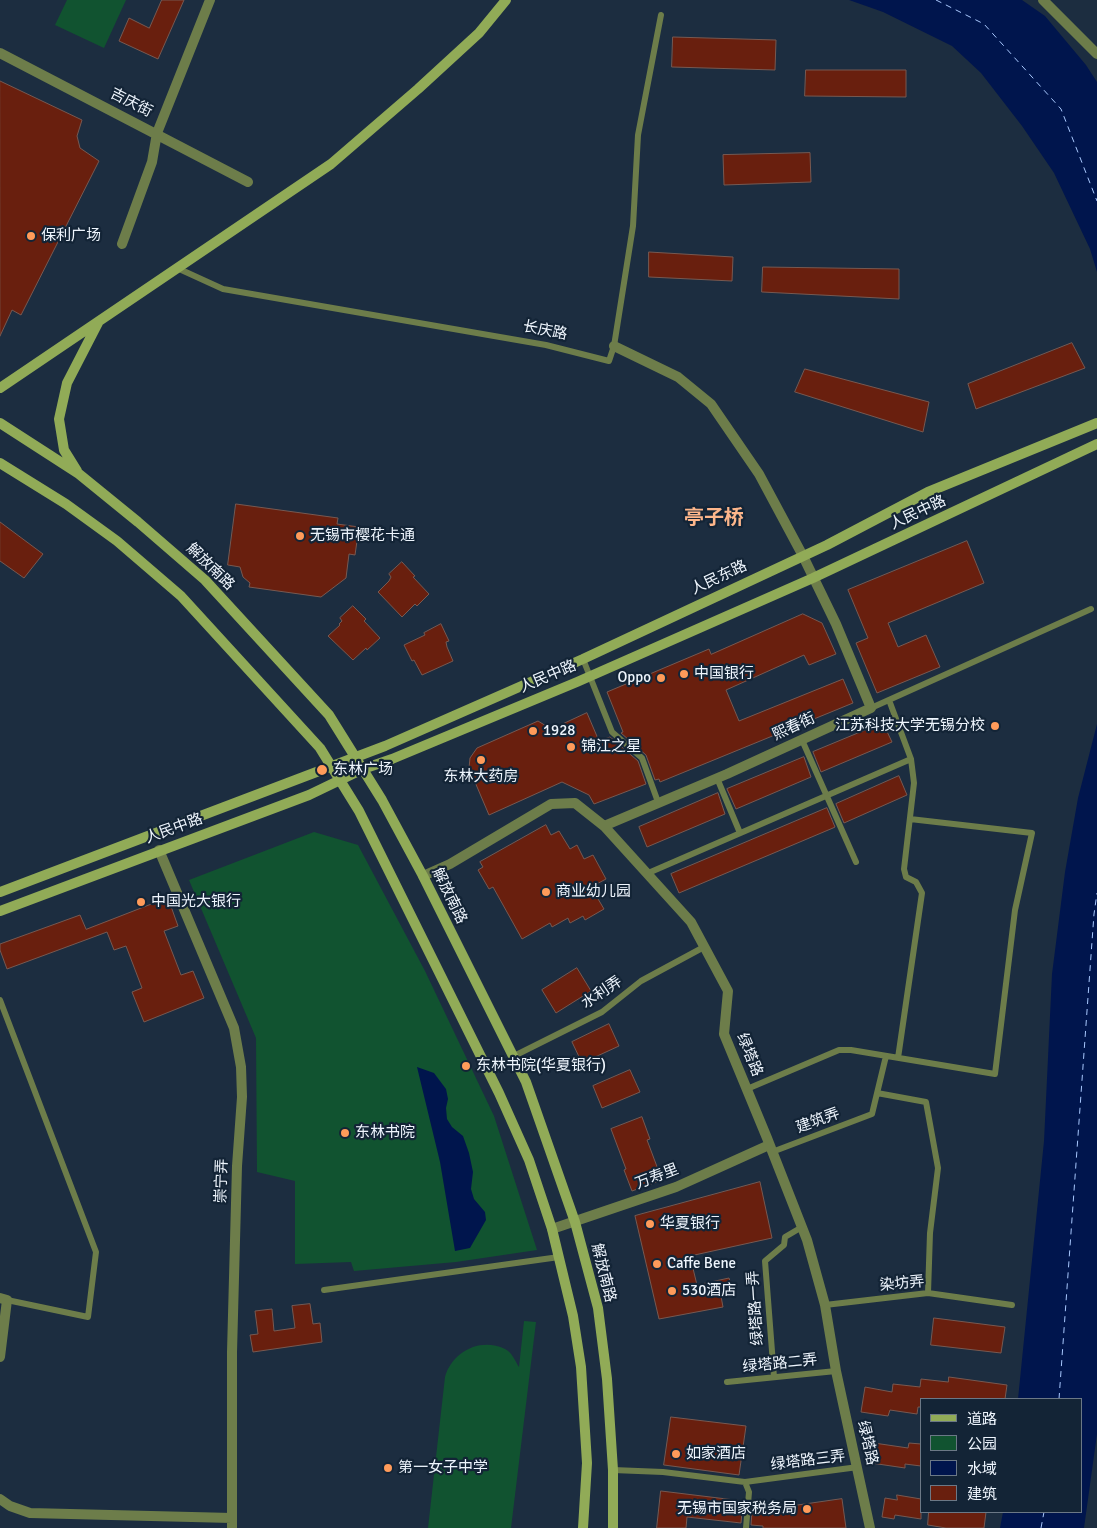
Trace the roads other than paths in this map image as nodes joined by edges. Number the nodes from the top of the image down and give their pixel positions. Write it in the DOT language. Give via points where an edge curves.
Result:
graph roads {
  1 [pos="210,0"];
  2 [pos="506,0"];
  3 [pos="1043,0"];
  4 [pos="661,15"];
  5 [pos="0,53"];
  6 [pos="1097,54"];
  7 [pos="157,134"];
  8 [pos="248,182"];
  9 [pos="122,244"];
  10 [pos="176,268"];
  11 [pos="100,320"];
  12 [pos="614,346"];
  13 [pos="0,388"];
  14 [pos="0,423"];
  15 [pos="1096,423"];
  16 [pos="1097,444"];
  17 [pos="0,463"];
  18 [pos="79,474"];
  19 [pos="802,556"];
  20 [pos="813,578"];
  21 [pos="1091,609"];
  22 [pos="583,659"];
  23 [pos="590,676"];
  24 [pos="889,700"];
  25 [pos="871,708"];
  26 [pos="802,740"];
  27 [pos="355,757"];
  28 [pos="912,759"];
  29 [pos="330,766"];
  30 [pos="363,769"];
  31 [pos="717,778"];
  32 [pos="339,780"];
  33 [pos="826,796"];
  34 [pos="658,802"];
  35 [pos="910,818"];
  36 [pos="604,826"];
  37 [pos="740,834"];
  38 [pos="159,850"];
  39 [pos="856,862"];
  40 [pos="646,874"];
  41 [pos="423,876"];
  42 [pos="0,892"];
  43 [pos="0,911"];
  44 [pos="704,946"];
  45 [pos="0,1000"];
  46 [pos="886,1056"];
  47 [pos="512,1057"];
  48 [pos="898,1058"];
  49 [pos="747,1089"];
  50 [pos="877,1093"];
  51 [pos="770,1148"];
  52 [pos="575,1222"];
  53 [pos="802,1227"];
  54 [pos="552,1229"];
  55 [pos="559,1258"];
  56 [pos="324,1290"];
  57 [pos="928,1293"];
  58 [pos="4,1299"];
  59 [pos="825,1305"];
  60 [pos="1012,1305"];
  61 [pos="0,1358"];
  62 [pos="836,1371"];
  63 [pos="774,1377"];
  64 [pos="727,1382"];
  65 [pos="858,1467"];
  66 [pos="613,1470"];
  67 [pos="745,1482"];
  68 [pos="0,1499"];
  69 [pos="232,1523"];
  70 [pos="583,1528"];
  71 [pos="613,1528"];
  72 [pos="746,1528"];
  73 [pos="870,1528"];
  1 -- 7 [label="street"];
  2 -- 10 [label="main road" via="479,33 331,164"];
  3 -- 6 [label="street"];
  4 -- 12 [label="lane" via="638,135 633,226"];
  5 -- 7 [label="street, 吉庆街"];
  7 -- 8 [label="street, 吉庆街"];
  7 -- 9 [label="street" via="152,162"];
  10 -- 11 [label="main road"];
  10 -- 12 [label="lane, 长庆路" via="223,289 546,346 609,361"];
  11 -- 13 [label="main road"];
  11 -- 18 [label="main road" via="67,383 59,419 64,450"];
  12 -- 19 [label="street" via="678,377 711,404 759,474"];
  14 -- 18 [label="main road, 解放南路"];
  15 -- 19 [label="main road, 人民东路" via="928,492"];
  16 -- 20 [label="main road, 人民中路"];
  17 -- 29 [label="main road" via="117,541 181,596 320,748"];
  18 -- 27 [label="main road, 解放南路" via="205,580 329,715"];
  19 -- 20 [label="street"];
  19 -- 22 [label="main road, 人民东路"];
  20 -- 23 [label="main road, 人民中路"];
  20 -- 25 [label="street"];
  21 -- 24 [label="lane"];
  22 -- 23 [label="lane"];
  22 -- 27 [label="main road, 人民东路"];
  23 -- 30 [label="main road, 人民中路"];
  23 -- 34 [label="lane" via="612,732 642,758"];
  24 -- 25 [label="lane"];
  24 -- 28 [label="lane"];
  25 -- 26 [label="street, 熙春街"];
  26 -- 31 [label="street, 熙春街"];
  26 -- 33 [label="lane"];
  27 -- 29 [label="main road, 人民中路"];
  27 -- 30 [label="main road, 解放南路"];
  28 -- 33 [label="lane"];
  28 -- 35 [label="lane" via="914,782"];
  29 -- 32 [label="main road"];
  29 -- 42 [label="main road, 人民中路"];
  30 -- 32 [label="main road, 人民中路"];
  30 -- 41 [label="main road, 解放南路"];
  31 -- 34 [label="street, 熙春街"];
  31 -- 37 [label="lane"];
  32 -- 38 [label="main road, 人民中路" via="309,795"];
  32 -- 54 [label="main road" via="359,811 499,1093 529,1160"];
  33 -- 37 [label="lane"];
  33 -- 39 [label="lane"];
  34 -- 36 [label="street, 熙春街"];
  35 -- 48 [label="lane" via="904,869 906,876 916,882 922,893"];
  35 -- 48 [label="lane" via="1032,834 1015,910 995,1074"];
  36 -- 40 [label="street, 绿塔路"];
  36 -- 41 [label="street, 绿塔路" via="575,803 552,804 450,864"];
  37 -- 40 [label="lane"];
  38 -- 43 [label="main road, 人民中路"];
  38 -- 69 [label="street, 崇宁弄" via="234,1028 241,1067 232,1352"];
  40 -- 44 [label="street, 绿塔路" via="692,922"];
  41 -- 47 [label="main road, 解放南路"];
  44 -- 47 [label="lane, 水利弄" via="641,981 602,1012"];
  44 -- 49 [label="street, 绿塔路" via="728,991 724,1034"];
  45 -- 58 [label="lane" via="96,1252 88,1317"];
  46 -- 48 [label="lane"];
  46 -- 49 [label="lane" via="839,1050"];
  46 -- 50 [label="lane"];
  47 -- 52 [label="main road, 解放南路" via="526,1082"];
  49 -- 51 [label="street, 绿塔路"];
  50 -- 51 [label="lane, 建筑弄" via="872,1114"];
  50 -- 57 [label="lane" via="926,1102 938,1168 930,1233"];
  51 -- 52 [label="street, 万寿里" via="676,1187"];
  51 -- 53 [label="street, 绿塔路"];
  52 -- 54 [label="street, 万寿里"];
  52 -- 66 [label="main road, 解放南路" via="598,1308"];
  53 -- 59 [label="street, 绿塔路"];
  53 -- 63 [label="lane, 绿塔路一弄" via="785,1237 784,1246 765,1261"];
  54 -- 55 [label="main road"];
  55 -- 56 [label="lane"];
  55 -- 70 [label="main road" via="581,1367 587,1463"];
  57 -- 59 [label="lane, 染坊弄"];
  57 -- 60 [label="lane, 染坊弄"];
  58 -- 61 [label="street"];
  59 -- 62 [label="street, 绿塔路"];
  62 -- 63 [label="lane, 绿塔路二弄"];
  62 -- 65 [label="street, 绿塔路"];
  63 -- 64 [label="lane, 绿塔路二弄"];
  65 -- 67 [label="lane, 绿塔路三弄"];
  65 -- 73 [label="street, 绿塔路"];
  66 -- 67 [label="lane, 绿塔路三弄" via="663,1472"];
  66 -- 71 [label="main road, 解放南路"];
  67 -- 72 [label="lane" via="749,1492"];
  68 -- 69 [label="street" via="30,1513"];
}
